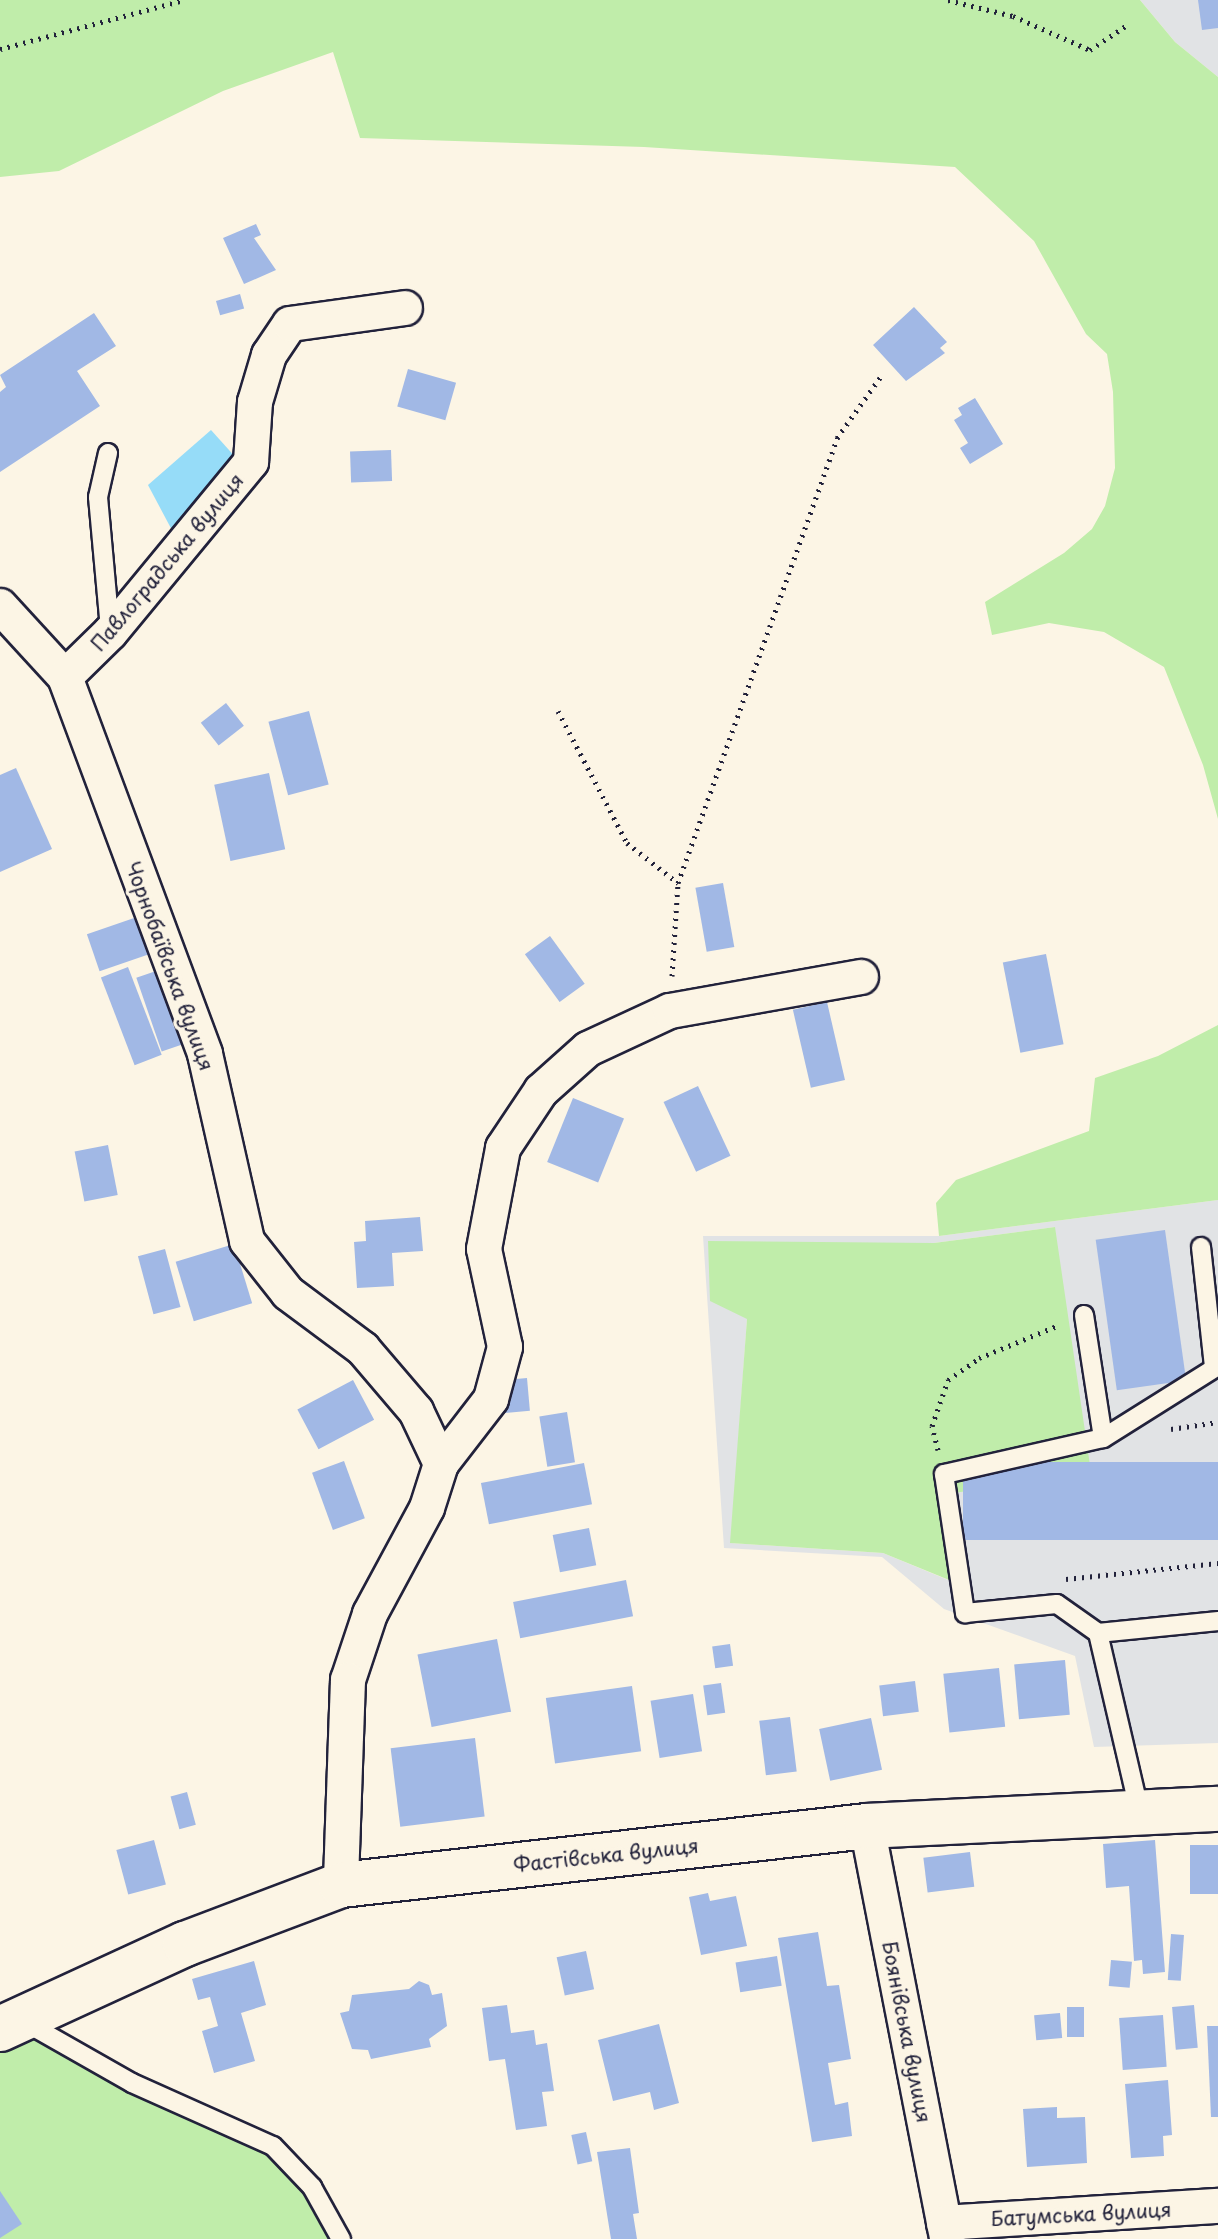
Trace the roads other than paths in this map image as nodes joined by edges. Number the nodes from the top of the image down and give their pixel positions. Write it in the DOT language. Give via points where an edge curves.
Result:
graph roads {
  1 [pos="405,308"];
  2 [pos="108,453"];
  3 [pos="0,606"];
  4 [pos="110,633"];
  5 [pos="65,677"];
  6 [pos="861,977"];
  7 [pos="1201,1247"];
  8 [pos="1084,1315"];
  9 [pos="1216,1366"];
  10 [pos="1103,1438"];
  11 [pos="441,1464"];
  12 [pos="1218,1621"];
  13 [pos="1098,1633"];
  14 [pos="1218,1809"];
  15 [pos="1140,1813"];
  16 [pos="867,1826"];
  17 [pos="341,1885"];
  18 [pos="8,2030"];
  19 [pos="1218,2206"];
  20 [pos="946,2231"];
  21 [pos="341,2239"];
  1 -- 4 [label="street, Павлоградська вулиця" via="290,324 269,355 259,390 251,462"];
  2 -- 4 [label="lane" via="98,497"];
  3 -- 5 [label="street, Чорнобаївська вулиця"];
  4 -- 5 [label="street, Павлоградська вулиця"];
  5 -- 11 [label="street, Чорнобаївська вулиця" via="205,1054 247,1241 288,1293 363,1349 416,1411"];
  6 -- 11 [label="street" via="670,1011 588,1049 541,1091 503,1148 484,1249 505,1347 491,1399"];
  7 -- 9 [label="lane"];
  8 -- 10 [label="lane"];
  9 -- 10 [label="lane"];
  10 -- 13 [label="lane" via="944,1474 965,1613 1057,1604"];
  11 -- 17 [label="street" via="427,1508 370,1614 348,1680"];
  12 -- 13 [label="lane"];
  13 -- 15 [label="lane"];
  14 -- 15 [label="main road, Фастівська вулиця"];
  15 -- 16 [label="main road, Фастівська вулиця"];
  16 -- 17 [label="main road, Фастівська вулиця"];
  16 -- 20 [label="street, Боянівська вулиця"];
  17 -- 18 [label="main road, Фастівська вулиця" via="185,1944"];
  18 -- 21 [label="lane" via="273,2146 312,2187"];
  19 -- 20 [label="street, Батумська вулиця"];
}
